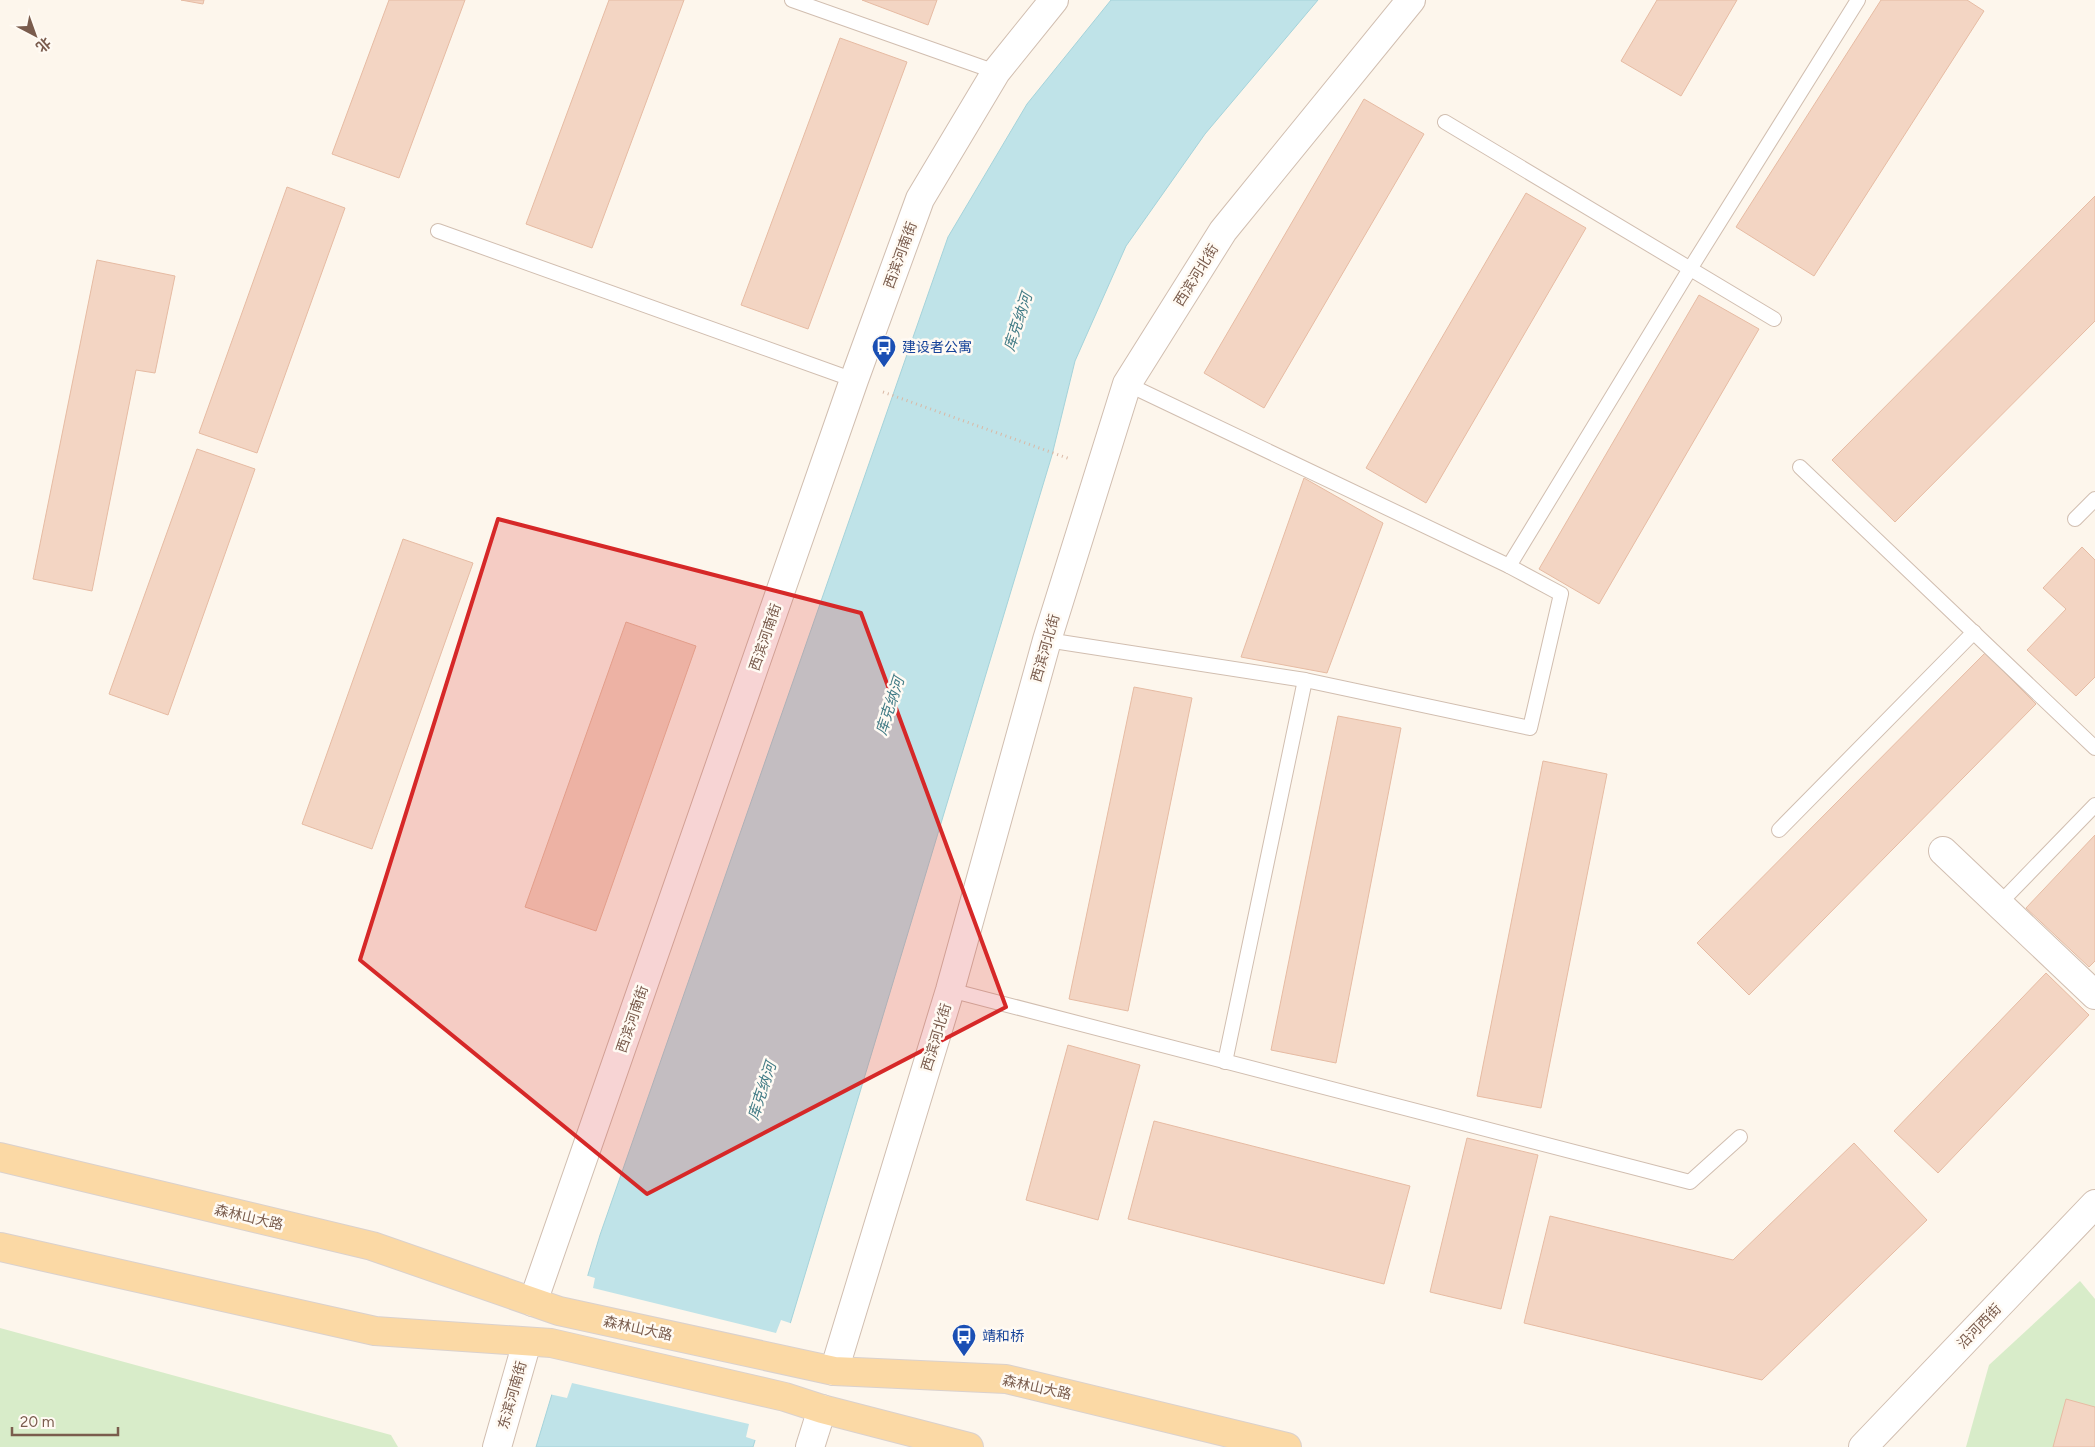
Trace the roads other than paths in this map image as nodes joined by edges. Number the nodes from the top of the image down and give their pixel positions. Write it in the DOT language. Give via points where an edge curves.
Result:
graph roads {
  1 [pos="792,0"];
  2 [pos="1054,0"];
  3 [pos="1410,0"];
  4 [pos="1858,0"];
  5 [pos="996,72"];
  6 [pos="1445,122"];
  7 [pos="438,231"];
  8 [pos="1690,269"];
  9 [pos="1774,319"];
  10 [pos="854,380"];
  11 [pos="1128,384"];
  12 [pos="1800,467"];
  13 [pos="2095,499"];
  14 [pos="2075,519"];
  15 [pos="1509,566"];
  16 [pos="1974,632"];
  17 [pos="1047,640"];
  18 [pos="1305,680"];
  19 [pos="2095,748"];
  20 [pos="2095,805"];
  21 [pos="1779,830"];
  22 [pos="1943,851"];
  23 [pos="1999,904"];
  24 [pos="950,990"];
  25 [pos="2095,995"];
  26 [pos="1225,1062"];
  27 [pos="1740,1137"];
  28 [pos="0,1157"];
  29 [pos="2095,1204"];
  30 [pos="0,1247"];
  31 [pos="533,1302"];
  32 [pos="539,1342"];
  33 [pos="834,1371"];
  34 [pos="822,1409"];
  35 [pos="497,1447"];
  36 [pos="810,1447"];
  37 [pos="968,1447"];
  38 [pos="1287,1447"];
  39 [pos="1862,1447"];
  1 -- 5 [label="lane"];
  2 -- 5 [label="street, 西滨河南街"];
  3 -- 11 [label="street, 西滨河北街" via="1223,231"];
  4 -- 8 [label="lane"];
  5 -- 10 [label="street, 西滨河南街" via="920,199"];
  6 -- 8 [label="lane"];
  7 -- 10 [label="lane"];
  8 -- 9 [label="lane"];
  8 -- 15 [label="lane"];
  10 -- 31 [label="street, 西滨河南街"];
  11 -- 15 [label="lane"];
  11 -- 17 [label="street, 西滨河北街"];
  12 -- 16 [label="lane"];
  13 -- 14 [label="lane"];
  15 -- 18 [label="lane" via="1561,594 1530,728"];
  16 -- 19 [label="lane"];
  16 -- 21 [label="lane"];
  17 -- 18 [label="lane"];
  17 -- 24 [label="street, 西滨河北街"];
  18 -- 26 [label="lane"];
  20 -- 23 [label="lane"];
  22 -- 23 [label="street"];
  23 -- 25 [label="street"];
  24 -- 26 [label="lane"];
  24 -- 33 [label="street, 西滨河北街"];
  26 -- 27 [label="lane" via="1690,1182"];
  28 -- 31 [label="main road, 森林山大路" via="372,1246"];
  29 -- 39 [label="street, 沿河西街"];
  30 -- 32 [label="main road" via="375,1331"];
  31 -- 33 [label="main road, 森林山大路" via="559,1312"];
  32 -- 34 [label="main road" via="785,1397"];
  32 -- 35 [label="street, 东滨河南街"];
  33 -- 38 [label="main road, 森林山大路" via="1006,1379"];
  34 -- 36 [label="street"];
  34 -- 37 [label="main road"];
}
